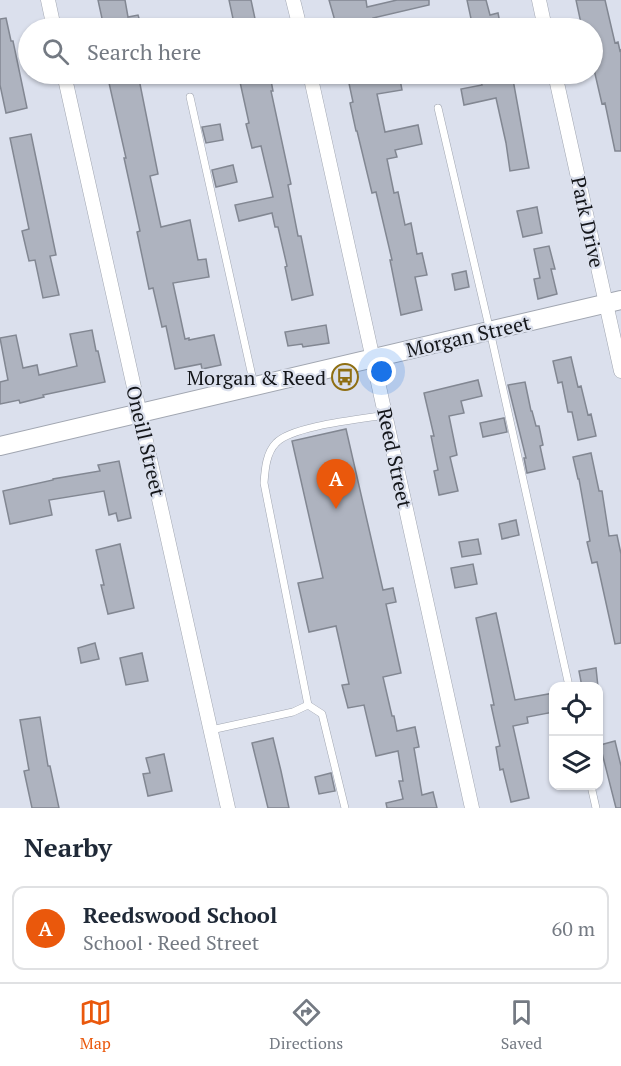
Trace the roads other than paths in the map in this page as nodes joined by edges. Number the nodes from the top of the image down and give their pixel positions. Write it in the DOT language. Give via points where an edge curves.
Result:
graph roads {
  1 [pos="48,0"];
  2 [pos="293,0"];
  3 [pos="539,0"];
  4 [pos="52,18"];
  5 [pos="298,18"];
  6 [pos="543,18"];
  7 [pos="66,84"];
  8 [pos="312,84"];
  9 [pos="558,84"];
  10 [pos="190,97"];
  11 [pos="438,108"];
  12 [pos="614,302"];
  13 [pos="490,331"];
  14 [pos="373,358"];
  15 [pos="621,371"];
  16 [pos="254,386"];
  17 [pos="140,413"];
  18 [pos="386,414"];
  19 [pos="0,446"];
  20 [pos="568,682"];
  21 [pos="308,705"];
  22 [pos="211,730"];
  23 [pos="592,790"];
  24 [pos="228,808"];
  25 [pos="345,808"];
  26 [pos="472,808"];
  27 [pos="596,808"];
  1 -- 4 [label="street"];
  2 -- 5 [label="street"];
  3 -- 6 [label="street"];
  7 -- 17 [label="street, Oneill Street"];
  8 -- 14 [label="street, Reed Street"];
  9 -- 12 [label="street, Park Drive"];
  10 -- 16 [label="lane"];
  11 -- 13 [label="lane"];
  12 -- 13 [label="street, Morgan Street"];
  12 -- 15 [label="street, Park Drive"];
  13 -- 14 [label="street, Morgan Street"];
  13 -- 20 [label="lane"];
  14 -- 16 [label="street, Morgan Street"];
  14 -- 18 [label="street, Reed Street"];
  16 -- 17 [label="street, Morgan Street"];
  17 -- 19 [label="street, Morgan Street"];
  17 -- 22 [label="street, Oneill Street"];
  18 -- 21 [label="lane" via="285,436 275,444 266,464 264,483"];
  18 -- 26 [label="street, Reed Street"];
  21 -- 22 [label="lane" via="293,712"];
  21 -- 25 [label="lane" via="322,714"];
  22 -- 24 [label="street, Oneill Street"];
  23 -- 27 [label="lane"];
}
